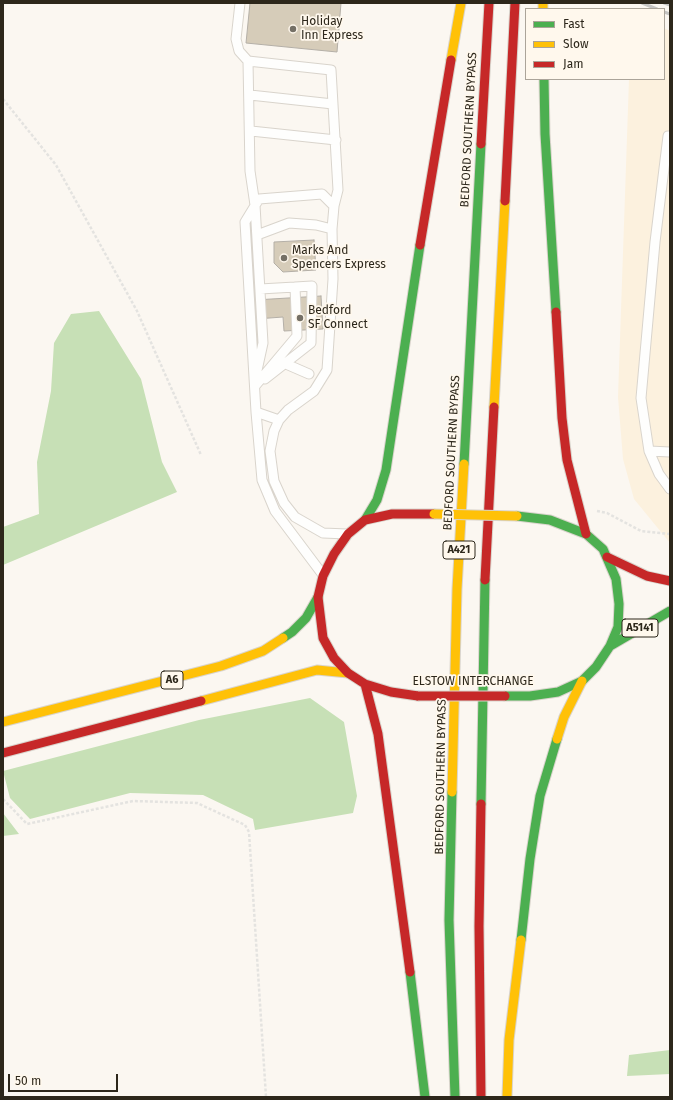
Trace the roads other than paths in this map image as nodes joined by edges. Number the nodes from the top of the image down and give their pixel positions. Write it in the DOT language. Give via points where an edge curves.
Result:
graph roads {
  1 [pos="240,3"];
  2 [pos="461,3"];
  3 [pos="489,3"];
  4 [pos="515,3"];
  5 [pos="248,61"];
  6 [pos="544,80"];
  7 [pos="250,95"];
  8 [pos="333,104"];
  9 [pos="251,131"];
  10 [pos="670,136"];
  11 [pos="336,140"];
  12 [pos="256,205"];
  13 [pos="334,206"];
  14 [pos="332,229"];
  15 [pos="257,235"];
  16 [pos="295,287"];
  17 [pos="260,289"];
  18 [pos="286,364"];
  19 [pos="309,374"];
  20 [pos="254,387"];
  21 [pos="256,412"];
  22 [pos="279,420"];
  23 [pos="649,451"];
  24 [pos="670,452"];
  25 [pos="670,489"];
  26 [pos="366,520"];
  27 [pos="348,534"];
  28 [pos="586,534"];
  29 [pos="607,557"];
  30 [pos="323,576"];
  31 [pos="670,581"];
  32 [pos="318,597"];
  33 [pos="670,611"];
  34 [pos="610,646"];
  35 [pos="348,673"];
  36 [pos="582,681"];
  37 [pos="365,684"];
  38 [pos="3,722"];
  39 [pos="3,752"];
  40 [pos="425,1097"];
  41 [pos="455,1097"];
  42 [pos="481,1097"];
  43 [pos="507,1097"];
  1 -- 5 [label="lane" via="236,39 239,51"];
  2 -- 26 [label="main road" via="406,330 386,470 377,500"];
  3 -- 41 [label="main road, BEDFORD SOUTHERN BYPASS / A421" via="457,589 449,920"];
  4 -- 42 [label="main road, A421" via="484,588 479,926"];
  5 -- 7 [label="lane"];
  5 -- 8 [label="lane" via="331,70"];
  6 -- 28 [label="main road" via="562,418 567,460"];
  7 -- 8 [label="lane"];
  7 -- 9 [label="lane"];
  8 -- 11 [label="lane"];
  9 -- 11 [label="lane"];
  9 -- 12 [label="lane" via="250,171"];
  10 -- 23 [label="lane" via="657,227 641,398"];
  11 -- 13 [label="lane" via="338,190"];
  12 -- 13 [label="lane" via="259,199 322,194"];
  12 -- 15 [label="lane"];
  12 -- 20 [label="lane" via="245,222"];
  13 -- 14 [label="lane"];
  14 -- 15 [label="lane" via="289,223"];
  14 -- 22 [label="lane" via="333,279 327,370 314,391"];
  15 -- 17 [label="lane"];
  16 -- 17 [label="lane"];
  16 -- 18 [label="lane" via="312,286 311,342"];
  16 -- 20 [label="lane" via="296,336"];
  17 -- 20 [label="lane" via="263,343"];
  18 -- 19 [label="lane"];
  18 -- 20 [label="lane"];
  20 -- 21 [label="lane"];
  21 -- 22 [label="lane"];
  21 -- 30 [label="lane" via="262,480 275,511"];
  22 -- 27 [label="lane" via="270,451 274,481 284,503 295,517 323,533"];
  23 -- 24 [label="lane"];
  23 -- 25 [label="lane" via="659,474"];
  26 -- 27 [label="main road, ELSTOW INTERCHANGE"];
  26 -- 28 [label="main road, ELSTOW INTERCHANGE, bridge" via="392,514 517,516 550,520"];
  27 -- 30 [label="main road, ELSTOW INTERCHANGE"];
  28 -- 29 [label="main road, ELSTOW INTERCHANGE" via="603,549"];
  29 -- 31 [label="main road" via="647,576"];
  29 -- 34 [label="main road, ELSTOW INTERCHANGE" via="616,579 619,604 618,627"];
  30 -- 32 [label="main road, ELSTOW INTERCHANGE"];
  32 -- 35 [label="main road, ELSTOW INTERCHANGE" via="324,638 334,658"];
  32 -- 38 [label="main road, A6" via="306,618 292,632 263,651 221,666"];
  33 -- 34 [label="main road, A5141"];
  34 -- 36 [label="main road, ELSTOW INTERCHANGE" via="596,667"];
  35 -- 37 [label="main road, ELSTOW INTERCHANGE"];
  35 -- 39 [label="main road, A6" via="317,670"];
  36 -- 37 [label="main road, ELSTOW INTERCHANGE, bridge" via="558,692 530,696 418,696 391,692"];
  36 -- 43 [label="main road" via="564,717 540,796 530,858 509,1040"];
  37 -- 40 [label="main road" via="378,734"];
}
